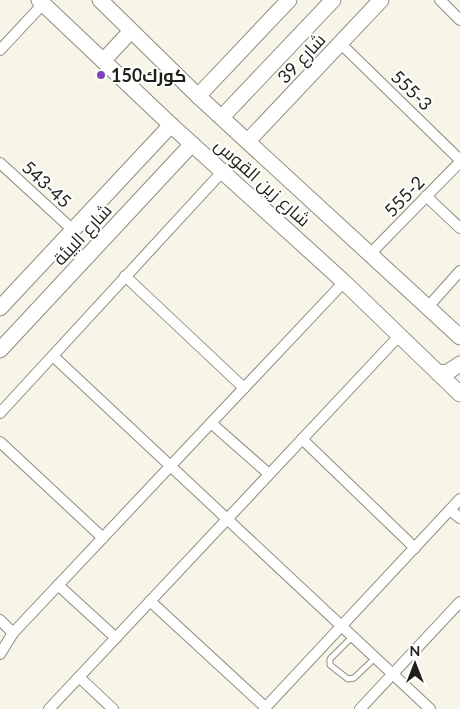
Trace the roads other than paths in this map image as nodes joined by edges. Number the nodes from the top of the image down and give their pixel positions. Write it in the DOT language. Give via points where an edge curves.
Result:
graph roads {
  1 [pos="100,0"];
  2 [pos="289,0"];
  3 [pos="333,0"];
  4 [pos="381,0"];
  5 [pos="440,0"];
  6 [pos="41,2"];
  7 [pos="460,20"];
  8 [pos="131,31"];
  9 [pos="340,43"];
  10 [pos="0,50"];
  11 [pos="103,61"];
  12 [pos="198,96"];
  13 [pos="222,118"];
  14 [pos="170,125"];
  15 [pos="248,141"];
  16 [pos="192,144"];
  17 [pos="460,161"];
  18 [pos="0,163"];
  19 [pos="222,172"];
  20 [pos="426,196"];
  21 [pos="460,228"];
  22 [pos="73,230"];
  23 [pos="370,254"];
  24 [pos="460,272"];
  25 [pos="125,276"];
  26 [pos="344,282"];
  27 [pos="0,308"];
  28 [pos="428,308"];
  29 [pos="398,337"];
  30 [pos="460,337"];
  31 [pos="0,350"];
  32 [pos="53,356"];
  33 [pos="460,364"];
  34 [pos="438,373"];
  35 [pos="244,388"];
  36 [pos="460,394"];
  37 [pos="0,413"];
  38 [pos="211,423"];
  39 [pos="302,440"];
  40 [pos="0,442"];
  41 [pos="171,466"];
  42 [pos="269,474"];
  43 [pos="460,499"];
  44 [pos="450,510"];
  45 [pos="460,518"];
  46 [pos="227,519"];
  47 [pos="103,538"];
  48 [pos="415,548"];
  49 [pos="58,585"];
  50 [pos="150,601"];
  51 [pos="460,602"];
  52 [pos="0,620"];
  53 [pos="341,627"];
  54 [pos="13,633"];
  55 [pos="352,637"];
  56 [pos="116,638"];
  57 [pos="0,654"];
  58 [pos="375,657"];
  59 [pos="393,674"];
  60 [pos="79,677"];
  61 [pos="265,708"];
  62 [pos="49,709"];
  63 [pos="113,709"];
  64 [pos="360,709"];
  65 [pos="430,709"];
  1 -- 8 [label="main road, شارع زين القوس"];
  2 -- 12 [label="main road"];
  3 -- 13 [label="main road"];
  4 -- 9 [label="main road, شارع 39"];
  5 -- 7 [label="street"];
  6 -- 10 [label="street"];
  6 -- 11 [label="main road, شارع زين القوس"];
  8 -- 11 [label="main road"];
  8 -- 12 [label="main road, شارع زين القوس"];
  9 -- 15 [label="main road, شارع 39"];
  9 -- 17 [label="street, 555-3"];
  11 -- 14 [label="main road, شارع زين القوس"];
  12 -- 13 [label="main road, شارع زين القوس"];
  13 -- 15 [label="main road, شارع زين القوس"];
  14 -- 16 [label="main road, شارع زين القوس"];
  14 -- 22 [label="main road, شارع البيئة"];
  15 -- 23 [label="main road, شارع زين القوس"];
  16 -- 19 [label="main road, شارع زين القوس"];
  16 -- 31 [label="main road, شارع البيئة"];
  17 -- 20 [label="street, 555-2"];
  18 -- 22 [label="street, 543-45"];
  19 -- 25 [label="street"];
  19 -- 26 [label="main road, شارع زين القوس"];
  20 -- 21 [label="street"];
  20 -- 23 [label="street, 555-2"];
  22 -- 27 [label="main road, شارع البيئة"];
  23 -- 28 [label="main road, شارع زين القوس"];
  24 -- 28 [label="street"];
  25 -- 32 [label="street"];
  25 -- 35 [label="street"];
  26 -- 29 [label="main road, شارع زين القوس"];
  26 -- 35 [label="street"];
  28 -- 30 [label="main road, شارع زين القوس"];
  29 -- 34 [label="main road, شارع زين القوس"];
  29 -- 39 [label="street"];
  32 -- 37 [label="street"];
  32 -- 41 [label="street"];
  33 -- 34 [label="main road" via="448,372"];
  34 -- 36 [label="main road, شارع زين القوس"];
  35 -- 38 [label="street"];
  38 -- 41 [label="street"];
  38 -- 42 [label="street"];
  39 -- 42 [label="street"];
  39 -- 48 [label="street"];
  40 -- 47 [label="street"];
  41 -- 46 [label="street"];
  41 -- 47 [label="street"];
  42 -- 46 [label="street"];
  43 -- 44 [label="street"];
  44 -- 45 [label="street"];
  44 -- 48 [label="street"];
  46 -- 50 [label="street"];
  46 -- 53 [label="street"];
  47 -- 49 [label="street"];
  48 -- 53 [label="street"];
  49 -- 54 [label="street"];
  49 -- 56 [label="street"];
  50 -- 56 [label="street"];
  50 -- 61 [label="street"];
  51 -- 59 [label="street"];
  52 -- 54 [label="street"];
  53 -- 55 [label="street"];
  53 -- 61 [label="street"];
  54 -- 57 [label="street"];
  55 -- 58 [label="street"];
  55 -- 58 [label="lane" via="330,659 330,665 348,679 354,678"];
  56 -- 60 [label="street"];
  58 -- 59 [label="street"];
  59 -- 64 [label="street"];
  59 -- 65 [label="street"];
  60 -- 62 [label="street"];
  60 -- 63 [label="street"];
}
